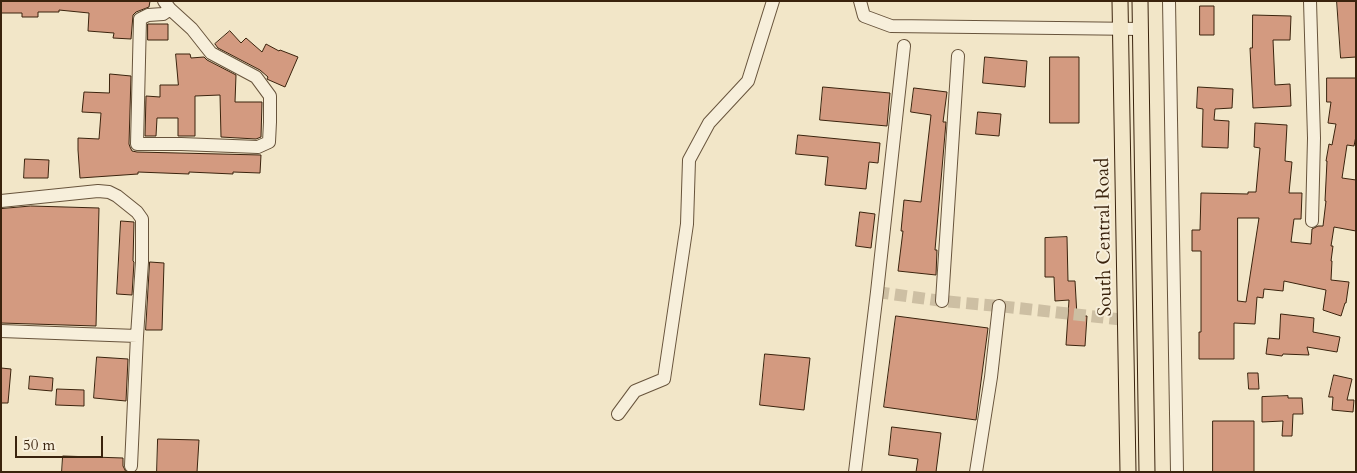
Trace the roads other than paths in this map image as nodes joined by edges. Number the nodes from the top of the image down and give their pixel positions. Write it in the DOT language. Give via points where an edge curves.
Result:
graph roads {
  1 [pos="773,1"];
  2 [pos="860,1"];
  3 [pos="1120,1"];
  4 [pos="1140,1"];
  5 [pos="1168,1"];
  6 [pos="1310,1"];
  7 [pos="167,5"];
  8 [pos="1120,29"];
  9 [pos="1140,29"];
  10 [pos="904,46"];
  11 [pos="958,56"];
  12 [pos="1,201"];
  13 [pos="1312,221"];
  14 [pos="942,301"];
  15 [pos="1000,306"];
  16 [pos="1,331"];
  17 [pos="137,336"];
  18 [pos="618,414"];
  19 [pos="132,466"];
  20 [pos="855,472"];
  21 [pos="976,472"];
  22 [pos="1128,472"];
  23 [pos="1147,472"];
  24 [pos="1177,472"];
  1 -- 18 [label="street" via="748,81 709,123 689,160 686,224 664,379 635,391"];
  2 -- 8 [label="street" via="864,16 891,26"];
  3 -- 8 [label="main road, South Central Road"];
  4 -- 9 [label="main road, South Central Road"];
  5 -- 24 [label="street"];
  6 -- 13 [label="street" via="1314,138"];
  7 -- 7 [label="street" via="192,29 210,53 256,77 270,96 269,142 258,148 137,144 140,19 163,14"];
  8 -- 9 [label="street"];
  8 -- 22 [label="main road, South Central Road"];
  9 -- 23 [label="main road, South Central Road"];
  10 -- 20 [label="street"];
  11 -- 14 [label="street"];
  12 -- 17 [label="street" via="98,191 117,196 137,212 142,219"];
  15 -- 21 [label="street"];
  16 -- 17 [label="street"];
  17 -- 19 [label="street"];
}
